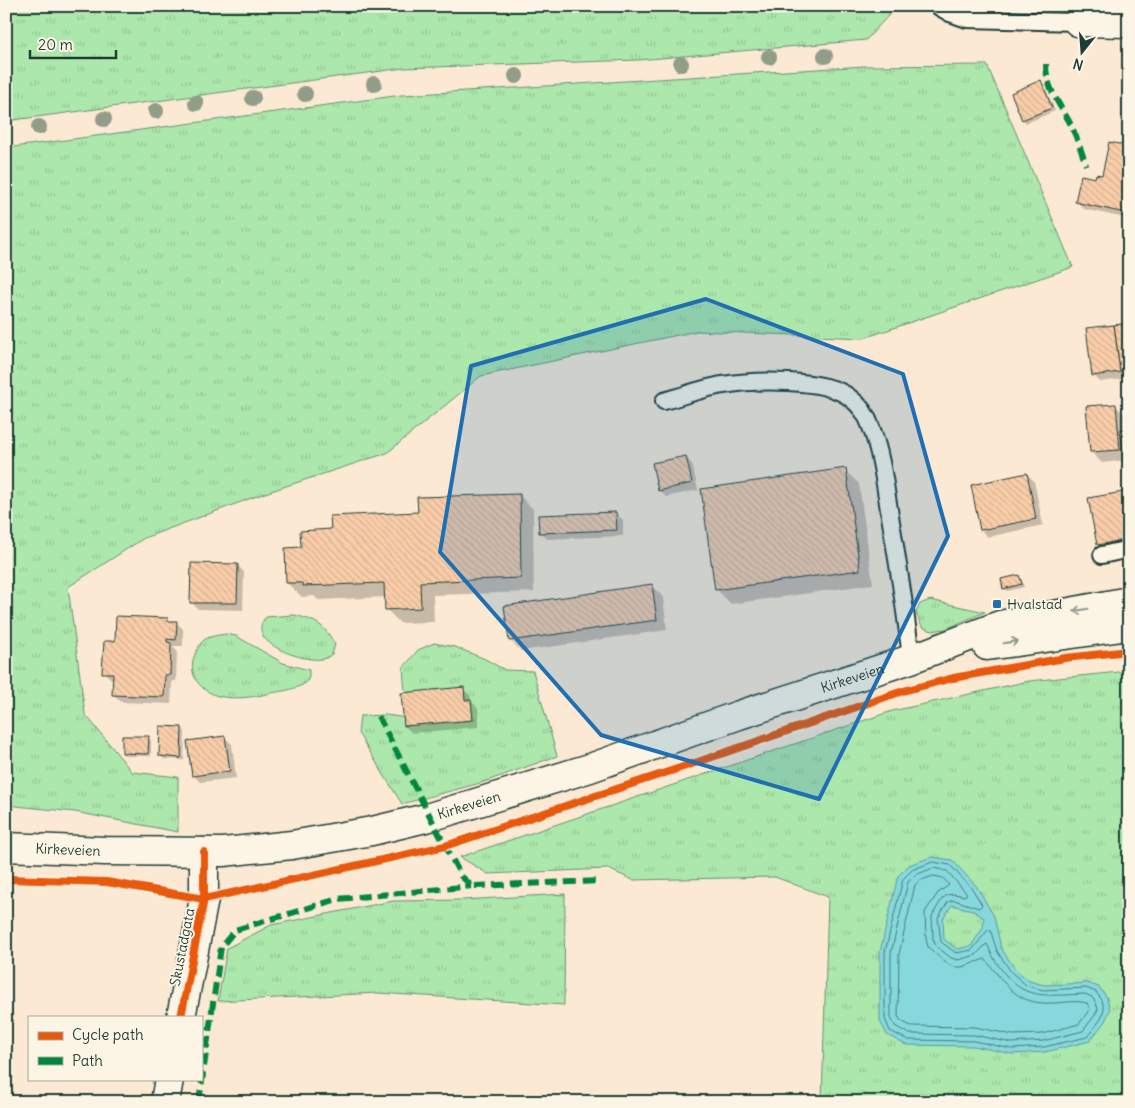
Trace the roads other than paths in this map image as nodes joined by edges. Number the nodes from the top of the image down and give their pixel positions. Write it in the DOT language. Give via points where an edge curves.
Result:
graph roads {
  1 [pos="938,6"];
  2 [pos="1078,22"];
  3 [pos="1129,23"];
  4 [pos="664,401"];
  5 [pos="1129,549"];
  6 [pos="1102,555"];
  7 [pos="1129,601"];
  8 [pos="1129,626"];
  9 [pos="911,659"];
  10 [pos="6,847"];
  11 [pos="204,852"];
  12 [pos="181,1016"];
  13 [pos="169,1080"];
  14 [pos="165,1102"];
  1 -- 2 [label="lane" via="967,19"];
  2 -- 3 [label="main road"];
  4 -- 9 [label="lane" via="722,385 756,382 816,384 834,388 861,408 871,425 880,456"];
  5 -- 6 [label="lane"];
  7 -- 9 [label="main road, Kirkeveien, one-way" via="1000,625"];
  9 -- 8 [label="main road, Kirkeveien, one-way"];
  9 -- 11 [label="main road, Kirkeveien" via="590,768 430,817 292,845"];
  10 -- 11 [label="main road, Kirkeveien"];
  11 -- 12 [label="main road, Skustadgata" via="204,900"];
  13 -- 14 [label="main road"];
}
